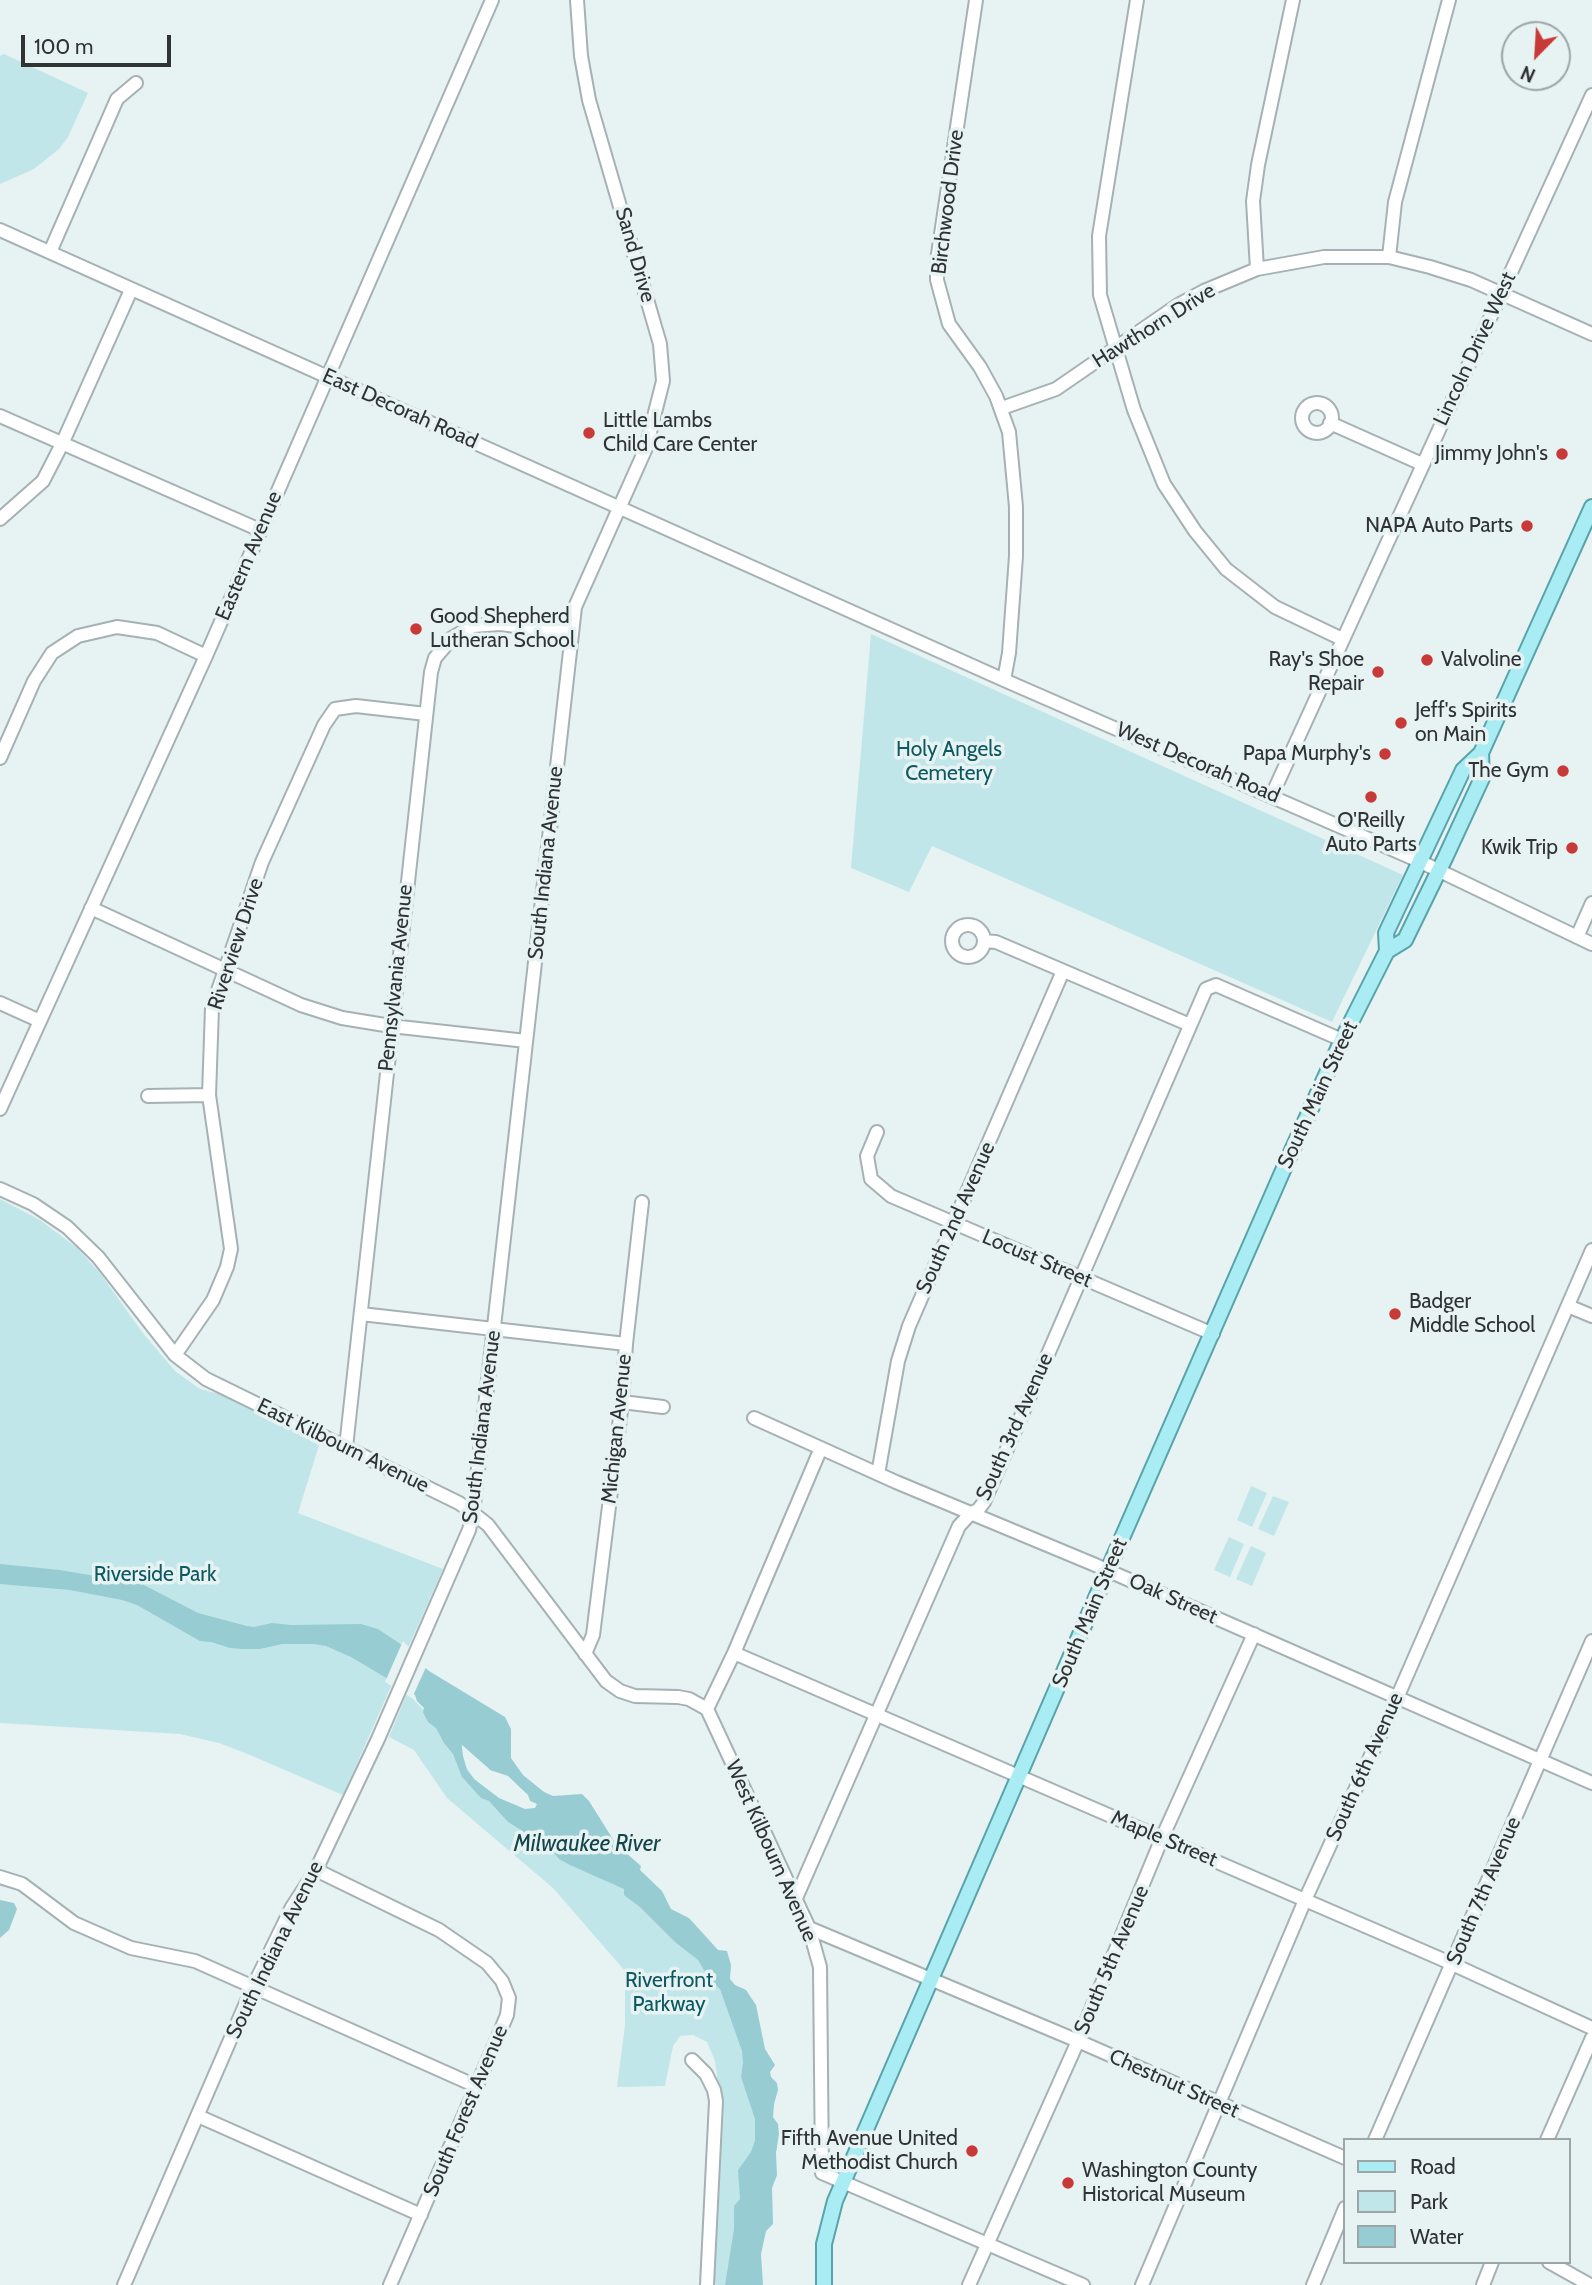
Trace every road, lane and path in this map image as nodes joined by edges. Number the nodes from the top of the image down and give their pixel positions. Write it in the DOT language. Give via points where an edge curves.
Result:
graph roads {
  1 [pos="492,0"];
  2 [pos="577,0"];
  3 [pos="976,0"];
  4 [pos="1137,0"];
  5 [pos="1293,0"];
  6 [pos="1449,0"];
  7 [pos="136,83"];
  8 [pos="1592,95"];
  9 [pos="0,230"];
  10 [pos="50,252"];
  11 [pos="1390,257"];
  12 [pos="1257,270"];
  13 [pos="131,290"];
  14 [pos="1500,293"];
  15 [pos="1592,334"];
  16 [pos="1116,348"];
  17 [pos="327,376"];
  18 [pos="1002,408"];
  19 [pos="0,416"];
  20 [pos="1331,424"];
  21 [pos="62,444"];
  22 [pos="1422,464"];
  23 [pos="619,507"];
  24 [pos="1592,507"];
  25 [pos="0,519"];
  26 [pos="260,530"];
  27 [pos="801,587"];
  28 [pos="572,633"];
  29 [pos="1342,639"];
  30 [pos="206,656"];
  31 [pos="1004,680"];
  32 [pos="426,714"];
  33 [pos="1481,753"];
  34 [pos="0,758"];
  35 [pos="1272,795"];
  36 [pos="1419,861"];
  37 [pos="1439,871"];
  38 [pos="1592,903"];
  39 [pos="91,908"];
  40 [pos="1577,937"];
  41 [pos="984,941"];
  42 [pos="1592,944"];
  43 [pos="1387,951"];
  44 [pos="227,970"];
  45 [pos="1063,971"];
  46 [pos="0,1003"];
  47 [pos="40,1021"];
  48 [pos="1190,1025"];
  49 [pos="391,1026"];
  50 [pos="1342,1040"];
  51 [pos="526,1041"];
  52 [pos="209,1094"];
  53 [pos="148,1096"];
  54 [pos="0,1109"];
  55 [pos="877,1132"];
  56 [pos="0,1189"];
  57 [pos="642,1202"];
  58 [pos="954,1224"];
  59 [pos="1592,1250"];
  60 [pos="1081,1278"];
  61 [pos="1568,1306"];
  62 [pos="361,1314"];
  63 [pos="1592,1317"];
  64 [pos="494,1331"];
  65 [pos="1213,1334"];
  66 [pos="626,1344"];
  67 [pos="175,1355"];
  68 [pos="622,1402"];
  69 [pos="663,1407"];
  70 [pos="754,1418"];
  71 [pos="346,1447"];
  72 [pos="821,1448"];
  73 [pos="878,1474"];
  74 [pos="473,1513"];
  75 [pos="971,1513"];
  76 [pos="1108,1570"];
  77 [pos="1254,1634"];
  78 [pos="1592,1641"];
  79 [pos="734,1653"];
  80 [pos="585,1654"];
  81 [pos="1396,1698"];
  82 [pos="707,1709"];
  83 [pos="875,1715"];
  84 [pos="1540,1760"];
  85 [pos="1020,1776"];
  86 [pos="1592,1783"];
  87 [pos="1162,1838"];
  88 [pos="316,1870"];
  89 [pos="0,1877"];
  90 [pos="796,1898"];
  91 [pos="1305,1900"];
  92 [pos="809,1928"];
  93 [pos="1452,1964"];
  94 [pos="931,1980"];
  95 [pos="253,1987"];
  96 [pos="1592,2028"];
  97 [pos="1592,2038"];
  98 [pos="1078,2041"];
  99 [pos="692,2060"];
  100 [pos="476,2086"];
  101 [pos="1219,2104"];
  102 [pos="198,2116"];
  103 [pos="1376,2138"];
  104 [pos="1548,2138"];
  105 [pos="1344,2158"];
  106 [pos="843,2183"];
  107 [pos="1344,2210"];
  108 [pos="421,2215"];
  109 [pos="987,2242"];
  110 [pos="1491,2264"];
  111 [pos="1553,2264"];
  112 [pos="124,2285"];
  113 [pos="390,2285"];
  114 [pos="707,2285"];
  115 [pos="824,2285"];
  116 [pos="969,2285"];
  117 [pos="1083,2285"];
  118 [pos="1142,2285"];
  119 [pos="1312,2285"];
  120 [pos="1483,2285"];
  121 [pos="1590,2285"];
  1 -- 17 [label="street, Eastern Avenue"];
  2 -- 23 [label="street, Sand Drive" via="589,100 660,344 663,381 656,412 646,448"];
  3 -- 18 [label="street, Birchwood Drive" via="937,280 950,324"];
  4 -- 16 [label="street" via="1099,236 1100,295"];
  5 -- 12 [label="street" via="1253,201"];
  6 -- 11 [label="street" via="1395,202"];
  7 -- 10 [label="street" via="117,99"];
  8 -- 14 [label="street, Lincoln Drive West"];
  9 -- 10 [label="street, East Decorah Road"];
  10 -- 13 [label="street, East Decorah Road"];
  11 -- 12 [label="street, Hawthorn Drive" via="1324,257"];
  11 -- 14 [label="street, Hawthorn Drive" via="1451,273"];
  12 -- 16 [label="street, Hawthorn Drive" via="1178,305"];
  13 -- 17 [label="street, East Decorah Road"];
  13 -- 21 [label="street"];
  14 -- 15 [label="street, Hawthorn Drive"];
  14 -- 22 [label="street, Lincoln Drive West"];
  16 -- 18 [label="street, Hawthorn Drive" via="1056,389"];
  16 -- 29 [label="street" via="1134,410 1164,484 1195,531 1226,569 1275,607"];
  17 -- 23 [label="street, East Decorah Road"];
  17 -- 26 [label="street, Eastern Avenue"];
  18 -- 31 [label="street, Birchwood Drive" via="1012,457 1016,556"];
  19 -- 21 [label="street"];
  20 -- 22 [label="street"];
  21 -- 25 [label="street" via="43,481"];
  21 -- 26 [label="street"];
  22 -- 29 [label="street, Lincoln Drive West"];
  23 -- 27 [label="street, East Decorah Road"];
  23 -- 28 [label="street, South Indiana Avenue" via="575,607"];
  24 -- 33 [label="main road, South Main Street"];
  26 -- 30 [label="street, Eastern Avenue"];
  27 -- 31 [label="street, West Decorah Road"];
  28 -- 32 [label="street, Pennsylvania Avenue" via="500,624 461,631 436,658 430,672"];
  28 -- 51 [label="street, South Indiana Avenue"];
  29 -- 35 [label="street, Lincoln Drive West"];
  30 -- 34 [label="street" via="157,633 117,627 78,636 52,653 34,681"];
  30 -- 39 [label="street, Eastern Avenue"];
  31 -- 35 [label="street, West Decorah Road"];
  32 -- 44 [label="street, Riverview Drive" via="333,705 262,862"];
  32 -- 49 [label="street, Pennsylvania Avenue"];
  33 -- 36 [label="main road, South Main Street" via="1463,770"];
  33 -- 37 [label="main road, South Main Street" via="1482,778"];
  35 -- 36 [label="street, West Decorah Road"];
  36 -- 37 [label="street, West Decorah Road"];
  36 -- 43 [label="main road, South Main Street" via="1386,933"];
  37 -- 40 [label="street, West Decorah Road"];
  37 -- 43 [label="main road, South Main Street" via="1405,940"];
  38 -- 40 [label="street"];
  39 -- 44 [label="street"];
  39 -- 47 [label="street, Eastern Avenue"];
  40 -- 42 [label="street, West Decorah Road"];
  41 -- 45 [label="street"];
  43 -- 50 [label="main road, South Main Street"];
  44 -- 49 [label="street" via="301,1005 341,1018"];
  44 -- 52 [label="street, Riverview Drive" via="212,1008"];
  45 -- 48 [label="street"];
  45 -- 58 [label="street, South 2nd Avenue"];
  46 -- 47 [label="street"];
  47 -- 54 [label="street, Eastern Avenue"];
  48 -- 50 [label="street, South 3rd Avenue" via="1206,989 1216,985"];
  48 -- 60 [label="street, South 3rd Avenue"];
  49 -- 51 [label="street"];
  49 -- 62 [label="street, Pennsylvania Avenue"];
  50 -- 65 [label="main road, South Main Street"];
  51 -- 64 [label="street, South Indiana Avenue"];
  52 -- 53 [label="street"];
  52 -- 67 [label="street, Riverview Drive" via="231,1249 213,1300"];
  55 -- 58 [label="street, Locust Street" via="867,1156 871,1179 891,1196"];
  56 -- 67 [label="street, East Kilbourn Avenue" via="67,1227 98,1257"];
  57 -- 66 [label="street, Michigan Avenue"];
  58 -- 60 [label="street, Locust Street"];
  58 -- 73 [label="street, South 2nd Avenue" via="898,1361"];
  59 -- 61 [label="street, South 6th Avenue"];
  60 -- 65 [label="street, Locust Street"];
  60 -- 75 [label="street, South 3rd Avenue" via="984,1502"];
  61 -- 63 [label="street"];
  61 -- 81 [label="street, South 6th Avenue"];
  62 -- 64 [label="street"];
  62 -- 71 [label="street, Pennsylvania Avenue"];
  64 -- 66 [label="street"];
  64 -- 74 [label="street, South Indiana Avenue"];
  65 -- 76 [label="main road, South Main Street"];
  66 -- 68 [label="street, Michigan Avenue"];
  67 -- 71 [label="street, East Kilbourn Avenue" via="206,1379"];
  68 -- 69 [label="street"];
  68 -- 80 [label="street, Michigan Avenue" via="593,1635"];
  70 -- 72 [label="street, Oak Street"];
  71 -- 74 [label="street, East Kilbourn Avenue"];
  72 -- 73 [label="street, Oak Street"];
  72 -- 79 [label="street"];
  73 -- 75 [label="street, Oak Street"];
  74 -- 80 [label="street, East Kilbourn Avenue" via="488,1525"];
  74 -- 88 [label="street, South Indiana Avenue" via="396,1699"];
  75 -- 76 [label="street, Oak Street"];
  75 -- 83 [label="street, South 3rd Avenue" via="958,1526"];
  76 -- 77 [label="street, Oak Street"];
  76 -- 85 [label="main road, South Main Street"];
  77 -- 81 [label="street, Oak Street"];
  77 -- 87 [label="street, South 5th Avenue"];
  78 -- 84 [label="street, South 7th Avenue"];
  79 -- 82 [label="street"];
  79 -- 83 [label="street, Maple Street"];
  80 -- 82 [label="street, East Kilbourn Avenue" via="620,1691 635,1696 678,1696"];
  81 -- 84 [label="street, Oak Street"];
  81 -- 91 [label="street, South 6th Avenue"];
  82 -- 90 [label="street, West Kilbourn Avenue"];
  83 -- 85 [label="street, Maple Street"];
  83 -- 90 [label="street, South 3rd Avenue"];
  84 -- 86 [label="street, Oak Street"];
  84 -- 93 [label="street, South 7th Avenue"];
  85 -- 87 [label="street, Maple Street"];
  85 -- 94 [label="main road, South Main Street"];
  87 -- 91 [label="street, Maple Street"];
  87 -- 98 [label="street, South 5th Avenue"];
  88 -- 95 [label="street, South Indiana Avenue" via="292,1907"];
  88 -- 100 [label="street, South Forest Avenue" via="439,1930 487,1963 502,1981 509,1998 507,2015"];
  89 -- 95 [label="street" via="22,1884 75,1923 131,1948 194,1961"];
  90 -- 92 [label="street, West Kilbourn Avenue"];
  91 -- 93 [label="street, Maple Street"];
  91 -- 101 [label="street, South 6th Avenue"];
  92 -- 94 [label="street, Chestnut Street"];
  92 -- 106 [label="street, West Kilbourn Avenue" via="820,1967 822,2173"];
  93 -- 96 [label="street, Maple Street"];
  93 -- 103 [label="street, South 7th Avenue"];
  94 -- 98 [label="street, Chestnut Street"];
  94 -- 106 [label="main road, South Main Street"];
  95 -- 100 [label="street"];
  95 -- 102 [label="street, South Indiana Avenue"];
  97 -- 104 [label="street"];
  98 -- 101 [label="street, Chestnut Street"];
  98 -- 109 [label="street, South 5th Avenue"];
  99 -- 114 [label="street" via="706,2074 716,2101"];
  100 -- 108 [label="street, South Forest Avenue"];
  101 -- 105 [label="street, Chestnut Street"];
  101 -- 118 [label="street, South 6th Avenue"];
  102 -- 108 [label="street"];
  102 -- 112 [label="street, South Indiana Avenue"];
  106 -- 109 [label="street"];
  106 -- 115 [label="main road, South Main Street" via="824,2244"];
  107 -- 119 [label="street"];
  108 -- 113 [label="street, South Forest Avenue"];
  109 -- 116 [label="street, South 5th Avenue"];
  109 -- 117 [label="street"];
  110 -- 120 [label="street"];
  111 -- 121 [label="street"];
}
